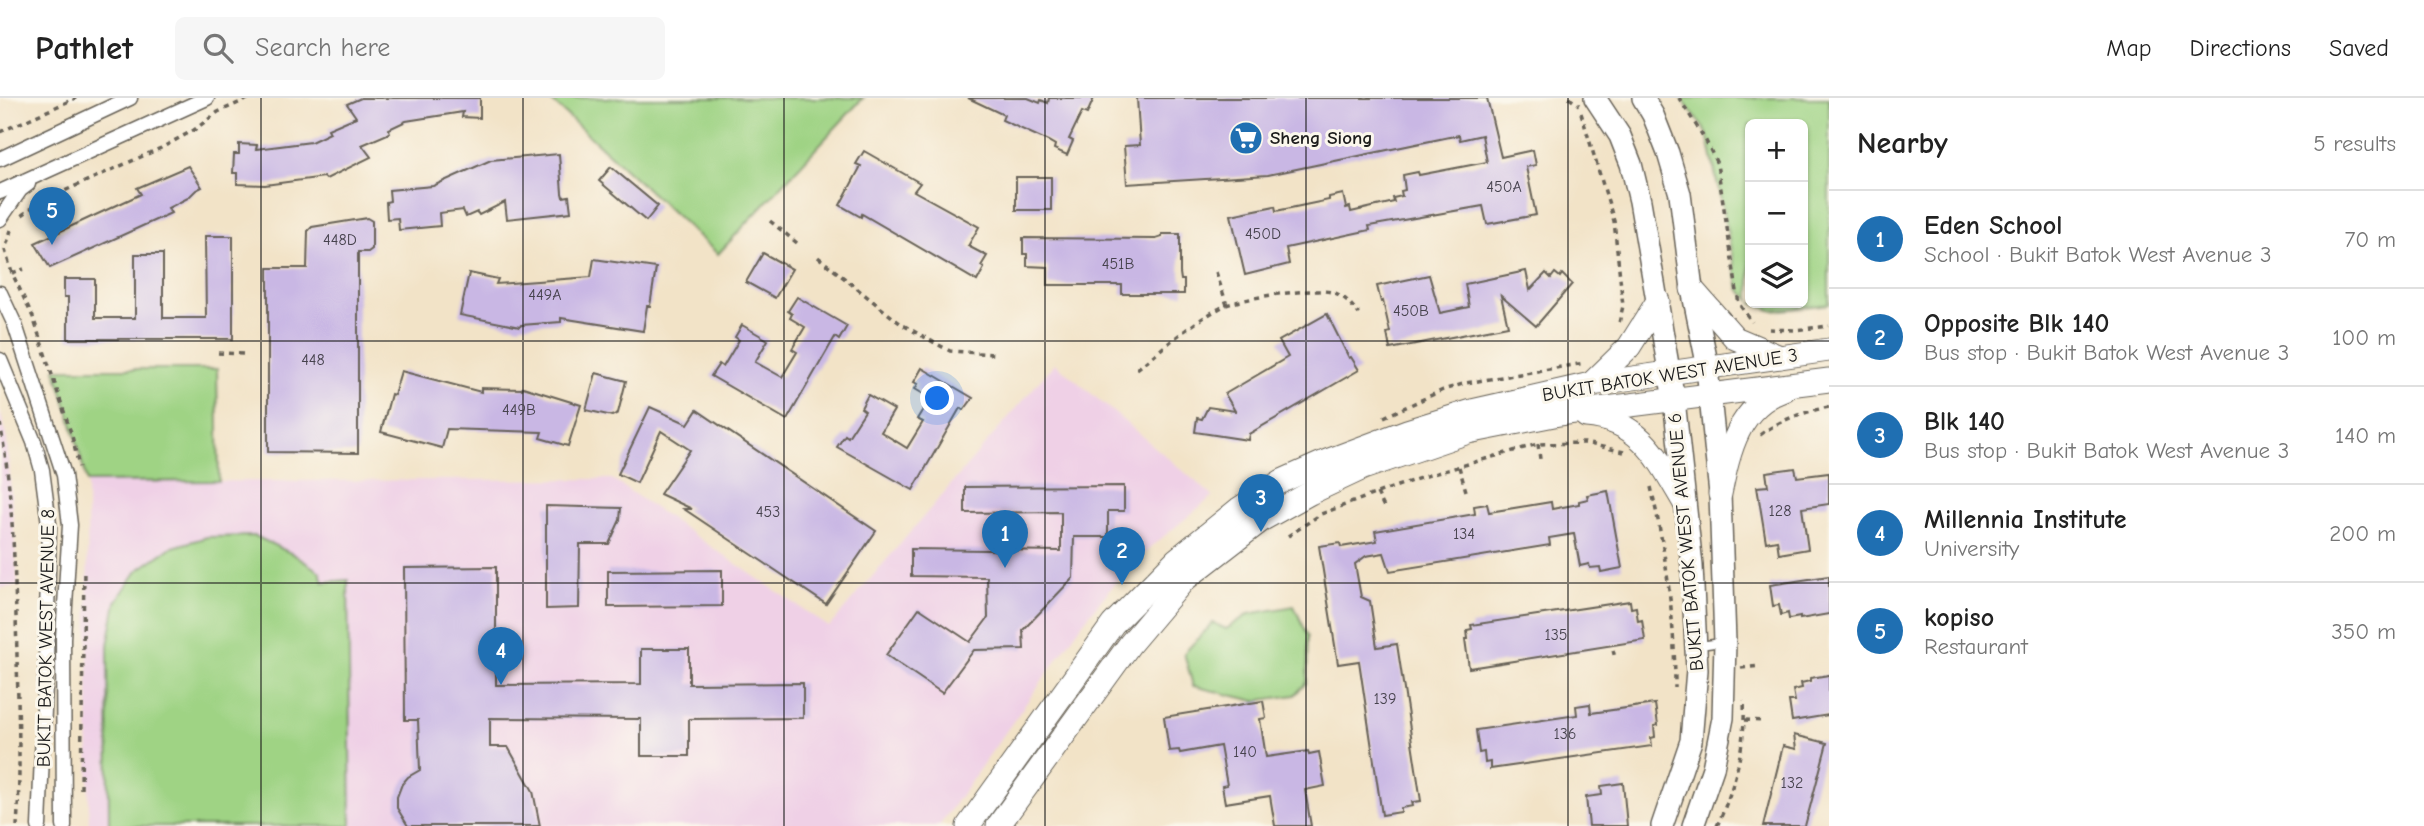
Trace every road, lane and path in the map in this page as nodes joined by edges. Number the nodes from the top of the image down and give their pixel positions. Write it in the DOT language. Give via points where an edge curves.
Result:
graph roads {
  1 [pos="76,98"];
  2 [pos="130,98"];
  3 [pos="207,98"];
  4 [pos="250,98"];
  5 [pos="1569,98"];
  6 [pos="1595,98"];
  7 [pos="1643,98"];
  8 [pos="1679,98"];
  9 [pos="0,132"];
  10 [pos="19,150"];
  11 [pos="0,153"];
  12 [pos="0,159"];
  13 [pos="50,169"];
  14 [pos="0,192"];
  15 [pos="0,219"];
  16 [pos="770,221"];
  17 [pos="10,230"];
  18 [pos="797,243"];
  19 [pos="818,257"];
  20 [pos="23,269"];
  21 [pos="1216,272"];
  22 [pos="12,273"];
  23 [pos="1692,289"];
  24 [pos="0,293"];
  25 [pos="1658,301"];
  26 [pos="1227,305"];
  27 [pos="1359,314"];
  28 [pos="1829,326"];
  29 [pos="1619,327"];
  30 [pos="1829,350"];
  31 [pos="218,353"];
  32 [pos="245,354"];
  33 [pos="993,354"];
  34 [pos="1780,357"];
  35 [pos="0,360"];
  36 [pos="1707,367"];
  37 [pos="1137,369"];
  38 [pos="1669,372"];
  39 [pos="1829,380"];
  40 [pos="1591,384"];
  41 [pos="1804,384"];
  42 [pos="1710,396"];
  43 [pos="1674,400"];
  44 [pos="1829,407"];
  45 [pos="1559,414"];
  46 [pos="0,423"];
  47 [pos="1757,437"];
  48 [pos="1538,444"];
  49 [pos="1630,454"];
  50 [pos="1540,459"];
  51 [pos="1459,467"];
  52 [pos="1651,486"];
  53 [pos="1466,491"];
  54 [pos="1377,493"];
  55 [pos="1720,494"];
  56 [pos="1684,502"];
  57 [pos="1384,507"];
  58 [pos="1289,536"];
  59 [pos="1725,642"];
  60 [pos="1697,646"];
  61 [pos="1613,650"];
  62 [pos="1615,659"];
  63 [pos="1760,666"];
  64 [pos="1742,668"];
  65 [pos="1675,697"];
  66 [pos="1745,720"];
  67 [pos="1763,721"];
  68 [pos="17,826"];
  69 [pos="39,826"];
  70 [pos="64,826"];
  71 [pos="968,826"];
  72 [pos="998,826"];
  73 [pos="1662,826"];
  74 [pos="1693,826"];
  1 -- 9 [label="path"];
  2 -- 10 [label="street"];
  3 -- 13 [label="street"];
  4 -- 17 [label="path" via="161,148 44,200"];
  5 -- 29 [label="path" via="1578,105 1614,221 1623,306"];
  6 -- 25 [label="main road, BUKIT BATOK WEST AVENUE 6" via="1620,136 1631,164"];
  7 -- 23 [label="main road, BUKIT BATOK WEST AVENUE 6" via="1668,153 1680,194"];
  8 -- 28 [label="path" via="1717,164 1739,304 1749,321 1771,330"];
  10 -- 11 [label="street"];
  10 -- 12 [label="street"];
  13 -- 14 [label="street"];
  13 -- 15 [label="street" via="20,190"];
  16 -- 18 [label="path"];
  19 -- 33 [label="path" via="901,324 935,343 950,351"];
  20 -- 22 [label="path"];
  21 -- 26 [label="path"];
  23 -- 34 [label="main road" via="1735,338"];
  23 -- 36 [label="main road, BUKIT BATOK WEST AVENUE 6"];
  24 -- 70 [label="street, BUKIT BATOK WEST AVENUE 8" via="15,325 64,475 70,525 62,638"];
  25 -- 38 [label="main road, BUKIT BATOK WEST AVENUE 6"];
  25 -- 40 [label="main road" via="1629,347"];
  26 -- 27 [label="path" via="1295,291 1334,292"];
  26 -- 37 [label="path" via="1180,333"];
  30 -- 34 [label="main road, BUKIT BATOK WEST AVENUE 3"];
  31 -- 32 [label="path"];
  34 -- 36 [label="main road, BUKIT BATOK WEST AVENUE 3"];
  35 -- 69 [label="street, BUKIT BATOK WEST AVENUE 8" via="39,460 49,524"];
  36 -- 38 [label="main road, BUKIT BATOK WEST AVENUE 3"];
  36 -- 42 [label="main road, BUKIT BATOK WEST AVENUE 6"];
  38 -- 40 [label="main road, BUKIT BATOK WEST AVENUE 3"];
  38 -- 43 [label="main road, BUKIT BATOK WEST AVENUE 6"];
  39 -- 41 [label="main road, BUKIT BATOK WEST AVENUE 3"];
  40 -- 71 [label="main road, BUKIT BATOK WEST AVENUE 3" via="1407,431 1327,461 1255,497 1176,560 1113,624"];
  41 -- 42 [label="main road, BUKIT BATOK WEST AVENUE 3"];
  41 -- 55 [label="main road" via="1766,396 1740,427"];
  42 -- 43 [label="main road, BUKIT BATOK WEST AVENUE 3"];
  42 -- 55 [label="main road, BUKIT BATOK WEST AVENUE 6"];
  43 -- 45 [label="main road, BUKIT BATOK WEST AVENUE 3"];
  43 -- 56 [label="main road, BUKIT BATOK WEST AVENUE 6"];
  44 -- 47 [label="path" via="1772,425"];
  45 -- 56 [label="main road" via="1604,418 1635,433 1653,450"];
  45 -- 72 [label="main road, BUKIT BATOK WEST AVENUE 3" via="1468,432 1363,468 1262,519 1184,580 1130,644"];
  46 -- 68 [label="path" via="14,569"];
  48 -- 49 [label="path" via="1585,443"];
  48 -- 50 [label="path"];
  48 -- 51 [label="path"];
  51 -- 53 [label="path"];
  51 -- 54 [label="path"];
  52 -- 65 [label="path" via="1664,546"];
  54 -- 57 [label="path"];
  54 -- 58 [label="path" via="1321,514"];
  55 -- 59 [label="main road, BUKIT BATOK WEST AVENUE 6"];
  56 -- 60 [label="main road, BUKIT BATOK WEST AVENUE 6"];
  59 -- 60 [label="lane"];
  59 -- 74 [label="main road, BUKIT BATOK WEST AVENUE 6" via="1723,718 1713,768"];
  60 -- 73 [label="main road, BUKIT BATOK WEST AVENUE 6" via="1691,741"];
  61 -- 62 [label="path"];
  63 -- 64 [label="path"];
  66 -- 67 [label="path"];
}
